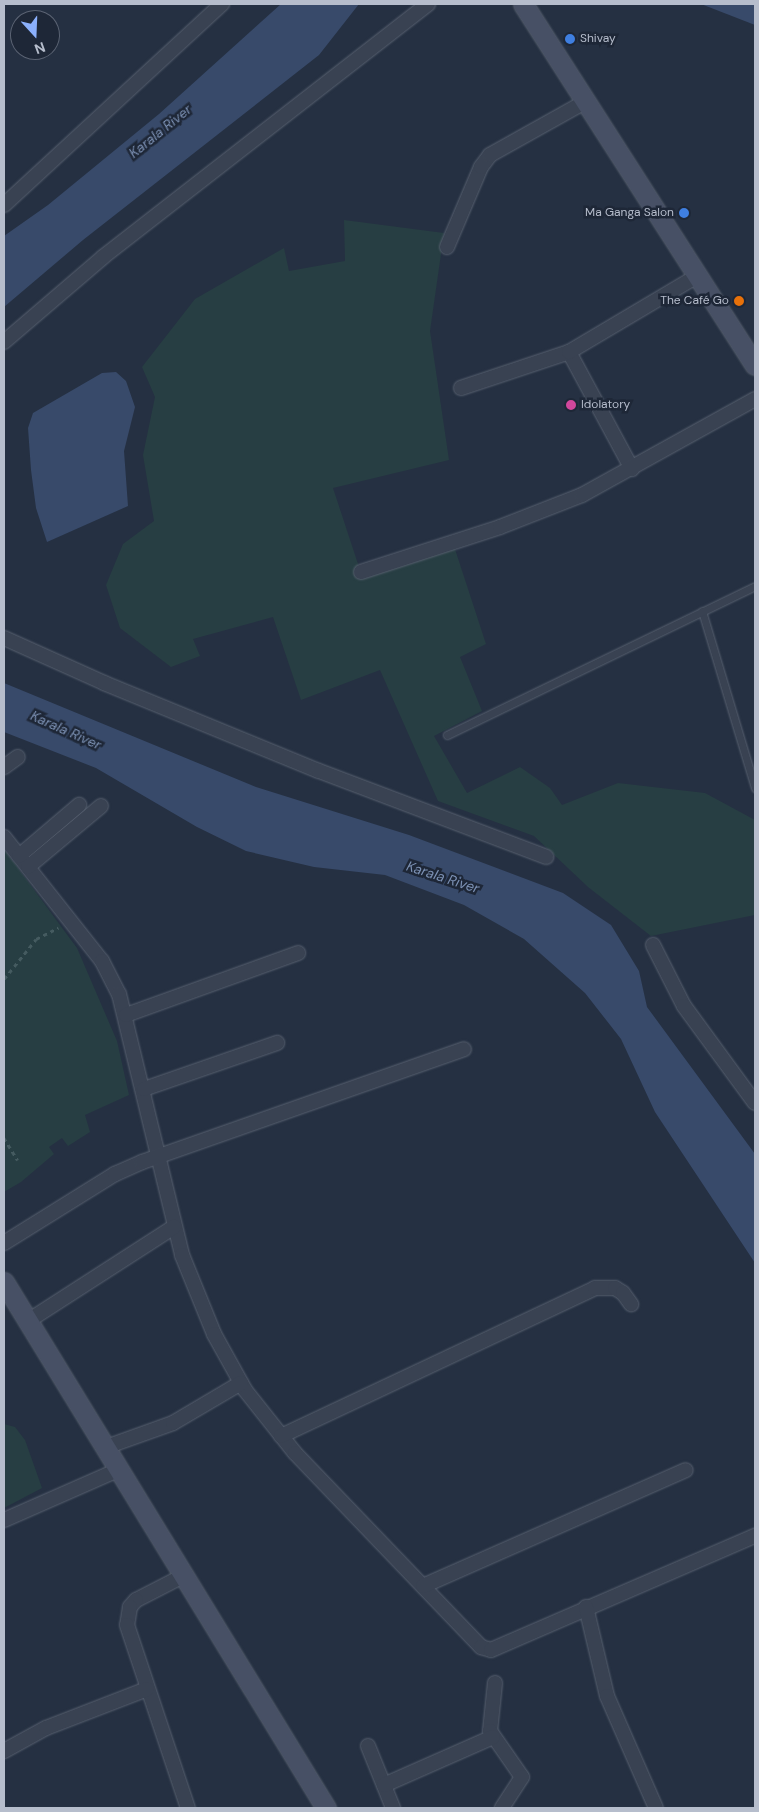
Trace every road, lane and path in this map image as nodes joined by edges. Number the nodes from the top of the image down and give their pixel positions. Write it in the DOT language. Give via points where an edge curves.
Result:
graph roads {
  1 [pos="222,4"];
  2 [pos="428,4"];
  3 [pos="523,4"];
  4 [pos="585,102"];
  5 [pos="4,205"];
  6 [pos="447,247"];
  7 [pos="697,276"];
  8 [pos="4,342"];
  9 [pos="569,352"];
  10 [pos="755,365"];
  11 [pos="461,388"];
  12 [pos="755,399"];
  13 [pos="632,469"];
  14 [pos="361,572"];
  15 [pos="755,586"];
  16 [pos="702,611"];
  17 [pos="4,638"];
  18 [pos="447,735"];
  19 [pos="18,757"];
  20 [pos="4,767"];
  21 [pos="755,788"];
  22 [pos="79,805"];
  23 [pos="102,806"];
  24 [pos="4,837"];
  25 [pos="546,857"];
  26 [pos="23,862"];
  27 [pos="71,922"];
  28 [pos="653,945"];
  29 [pos="298,953"];
  30 [pos="4,979"];
  31 [pos="126,1015"];
  32 [pos="277,1043"];
  33 [pos="464,1049"];
  34 [pos="144,1089"];
  35 [pos="755,1103"];
  36 [pos="4,1138"];
  37 [pos="159,1156"];
  38 [pos="18,1160"];
  39 [pos="174,1227"];
  40 [pos="4,1243"];
  41 [pos="4,1282"];
  42 [pos="631,1304"];
  43 [pos="28,1321"];
  44 [pos="241,1383"];
  45 [pos="281,1436"];
  46 [pos="106,1447"];
  47 [pos="120,1469"];
  48 [pos="686,1470"];
  49 [pos="4,1520"];
  50 [pos="755,1536"];
  51 [pos="183,1576"];
  52 [pos="423,1586"];
  53 [pos="586,1607"];
  54 [pos="496,1683"];
  55 [pos="147,1688"];
  56 [pos="493,1737"];
  57 [pos="368,1746"];
  58 [pos="4,1751"];
  59 [pos="384,1785"];
  60 [pos="188,1808"];
  61 [pos="326,1808"];
  62 [pos="393,1808"];
  63 [pos="502,1808"];
  64 [pos="656,1808"];
  1 -- 5 [label="street"];
  2 -- 8 [label="street" via="103,257"];
  3 -- 4 [label="main road"];
  4 -- 6 [label="street" via="490,155 481,167"];
  4 -- 7 [label="main road"];
  7 -- 9 [label="street"];
  7 -- 10 [label="main road"];
  9 -- 11 [label="street"];
  9 -- 13 [label="street"];
  12 -- 13 [label="street"];
  13 -- 14 [label="street" via="534,515"];
  15 -- 16 [label="lane"];
  16 -- 18 [label="lane"];
  16 -- 21 [label="lane"];
  17 -- 25 [label="street" via="104,684 319,771"];
  19 -- 20 [label="street"];
  22 -- 26 [label="street"];
  23 -- 26 [label="street"];
  24 -- 26 [label="street"];
  26 -- 27 [label="street"];
  27 -- 30 [label="path" via="36,939"];
  27 -- 31 [label="street" via="107,970"];
  28 -- 35 [label="street" via="684,1006"];
  29 -- 31 [label="street"];
  31 -- 34 [label="street"];
  32 -- 34 [label="street"];
  33 -- 37 [label="street"];
  34 -- 37 [label="street"];
  36 -- 38 [label="path"];
  37 -- 39 [label="street"];
  37 -- 40 [label="street" via="115,1174"];
  39 -- 43 [label="street"];
  39 -- 44 [label="street" via="199,1301"];
  41 -- 43 [label="main road"];
  42 -- 45 [label="street" via="623,1292 615,1288 595,1288"];
  43 -- 46 [label="main road"];
  44 -- 45 [label="street"];
  44 -- 46 [label="street" via="172,1423"];
  45 -- 52 [label="street"];
  46 -- 47 [label="main road"];
  47 -- 49 [label="street"];
  47 -- 51 [label="main road"];
  48 -- 52 [label="street"];
  50 -- 53 [label="street"];
  51 -- 55 [label="street" via="136,1600 127,1616 128,1635"];
  51 -- 61 [label="main road"];
  52 -- 53 [label="street" via="488,1650"];
  53 -- 64 [label="street" via="608,1696"];
  54 -- 56 [label="street" via="489,1723"];
  55 -- 58 [label="street" via="46,1728"];
  55 -- 60 [label="street"];
  56 -- 59 [label="street"];
  56 -- 63 [label="street" via="522,1777"];
  57 -- 59 [label="street"];
  59 -- 62 [label="street"];
}
